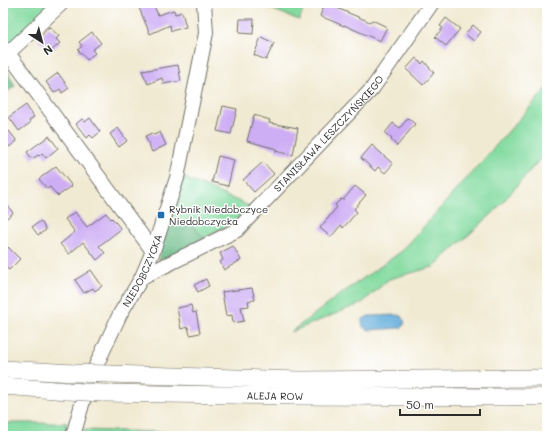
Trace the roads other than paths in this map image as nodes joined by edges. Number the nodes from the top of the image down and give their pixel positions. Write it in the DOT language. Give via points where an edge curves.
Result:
graph roads {
  1 [pos="62,3"];
  2 [pos="204,3"];
  3 [pos="432,3"];
  4 [pos="153,251"];
  5 [pos="142,277"];
  6 [pos="3,369"];
  7 [pos="547,378"];
  8 [pos="3,386"];
  9 [pos="547,397"];
  10 [pos="73,436"];
  1 -- 4 [label="street" via="8,53"];
  2 -- 4 [label="street, NIEDOBCZYCKA" via="206,33 177,178"];
  3 -- 5 [label="street, STANISŁAWA LESZCZYŃSKIEGO" via="372,89 237,230"];
  4 -- 5 [label="street, NIEDOBCZYCKA"];
  5 -- 10 [label="street, NIEDOBCZYCKA" via="120,314 88,383"];
  6 -- 7 [label="main road, ALEJA ROW, bridge" via="298,380"];
  8 -- 9 [label="main road, ALEJA ROW, bridge" via="102,393"];
}
